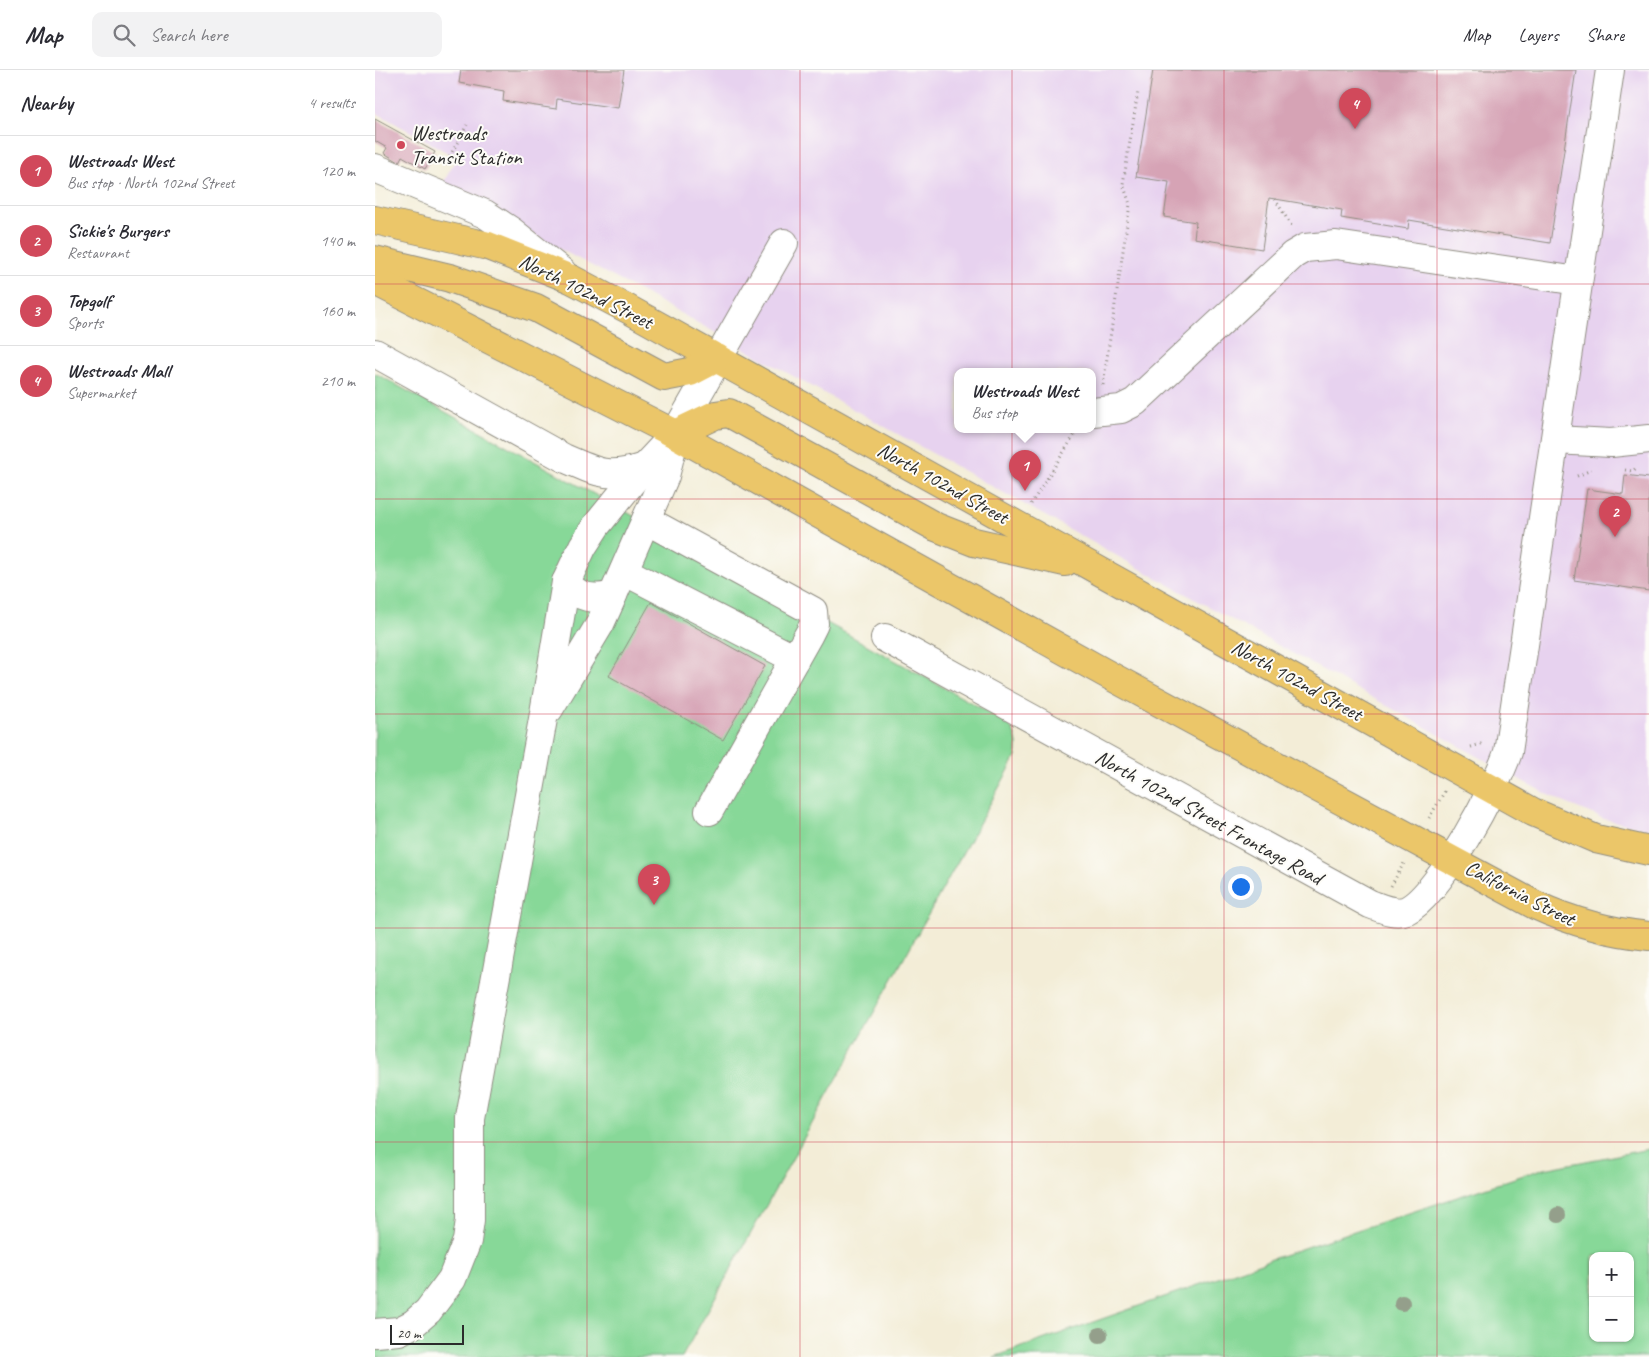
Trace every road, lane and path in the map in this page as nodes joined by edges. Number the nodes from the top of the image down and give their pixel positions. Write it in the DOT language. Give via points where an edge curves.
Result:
graph roads {
  1 [pos="1610,70"];
  2 [pos="1138,92"];
  3 [pos="467,125"];
  4 [pos="445,165"];
  5 [pos="375,168"];
  6 [pos="1275,199"];
  7 [pos="375,220"];
  8 [pos="1295,232"];
  9 [pos="784,242"];
  10 [pos="375,260"];
  11 [pos="571,279"];
  12 [pos="375,281"];
  13 [pos="1578,282"];
  14 [pos="375,353"];
  15 [pos="717,358"];
  16 [pos="1097,402"];
  17 [pos="1075,433"];
  18 [pos="675,434"];
  19 [pos="1649,439"];
  20 [pos="1555,440"];
  21 [pos="565,458"];
  22 [pos="1644,465"];
  23 [pos="644,467"];
  24 [pos="1596,469"];
  25 [pos="1617,469"];
  26 [pos="1569,482"];
  27 [pos="1030,504"];
  28 [pos="646,520"];
  29 [pos="597,526"];
  30 [pos="624,571"];
  31 [pos="1106,574"];
  32 [pos="566,582"];
  33 [pos="613,596"];
  34 [pos="885,638"];
  35 [pos="795,659"];
  36 [pos="543,719"];
  37 [pos="1445,790"];
  38 [pos="1492,790"];
  39 [pos="709,811"];
  40 [pos="1431,814"];
  41 [pos="1649,852"];
  42 [pos="1451,858"];
  43 [pos="1404,863"];
  44 [pos="1387,893"];
  45 [pos="1649,936"];
  46 [pos="375,1333"];
  1 -- 13 [label="street, North 102nd Street Frontage Road"];
  2 -- 16 [label="path" via="1123,184 1130,204"];
  3 -- 4 [label="path"];
  5 -- 11 [label="street" via="485,214"];
  6 -- 8 [label="path"];
  7 -- 11 [label="main road, North 102nd Street" via="464,239"];
  9 -- 15 [label="street"];
  10 -- 15 [label="main road" via="450,278 536,308 664,377 690,372"];
  11 -- 15 [label="main road, North 102nd Street"];
  12 -- 18 [label="main road"];
  13 -- 16 [label="street" via="1336,245 1305,248 1293,255 1135,402 1121,409"];
  13 -- 20 [label="street, North 102nd Street Frontage Road"];
  14 -- 21 [label="street"];
  15 -- 18 [label="street"];
  15 -- 31 [label="main road, North 102nd Street"];
  17 -- 27 [label="path"];
  18 -- 23 [label="street"];
  18 -- 28 [label="street" via="665,476"];
  18 -- 31 [label="main road" via="715,415 729,413 936,528 973,542"];
  18 -- 42 [label="main road" via="1105,673"];
  19 -- 20 [label="street" via="1611,443"];
  20 -- 38 [label="street, North 102nd Street Frontage Road" via="1508,752"];
  21 -- 23 [label="street" via="610,475"];
  21 -- 29 [label="street" via="590,482 595,494"];
  22 -- 25 [label="path" via="1633,470"];
  23 -- 29 [label="street"];
  24 -- 26 [label="path" via="1583,472"];
  28 -- 30 [label="street"];
  28 -- 35 [label="street" via="813,611 814,624"];
  29 -- 32 [label="street" via="583,546"];
  30 -- 33 [label="street"];
  30 -- 35 [label="street"];
  31 -- 38 [label="main road, North 102nd Street"];
  32 -- 33 [label="street" via="572,590 590,599"];
  32 -- 36 [label="street"];
  33 -- 36 [label="street" via="600,624"];
  34 -- 42 [label="street, North 102nd Street Frontage Road" via="1370,904 1392,912 1406,910 1432,888"];
  35 -- 39 [label="street"];
  36 -- 46 [label="street" via="470,1118 467,1241 451,1279 427,1311 399,1331"];
  37 -- 40 [label="path"];
  38 -- 41 [label="main road" via="1572,830"];
  38 -- 42 [label="street, North 102nd Street Frontage Road"];
  42 -- 45 [label="main road, California Street" via="1568,920 1604,930"];
  43 -- 44 [label="path"];
}
